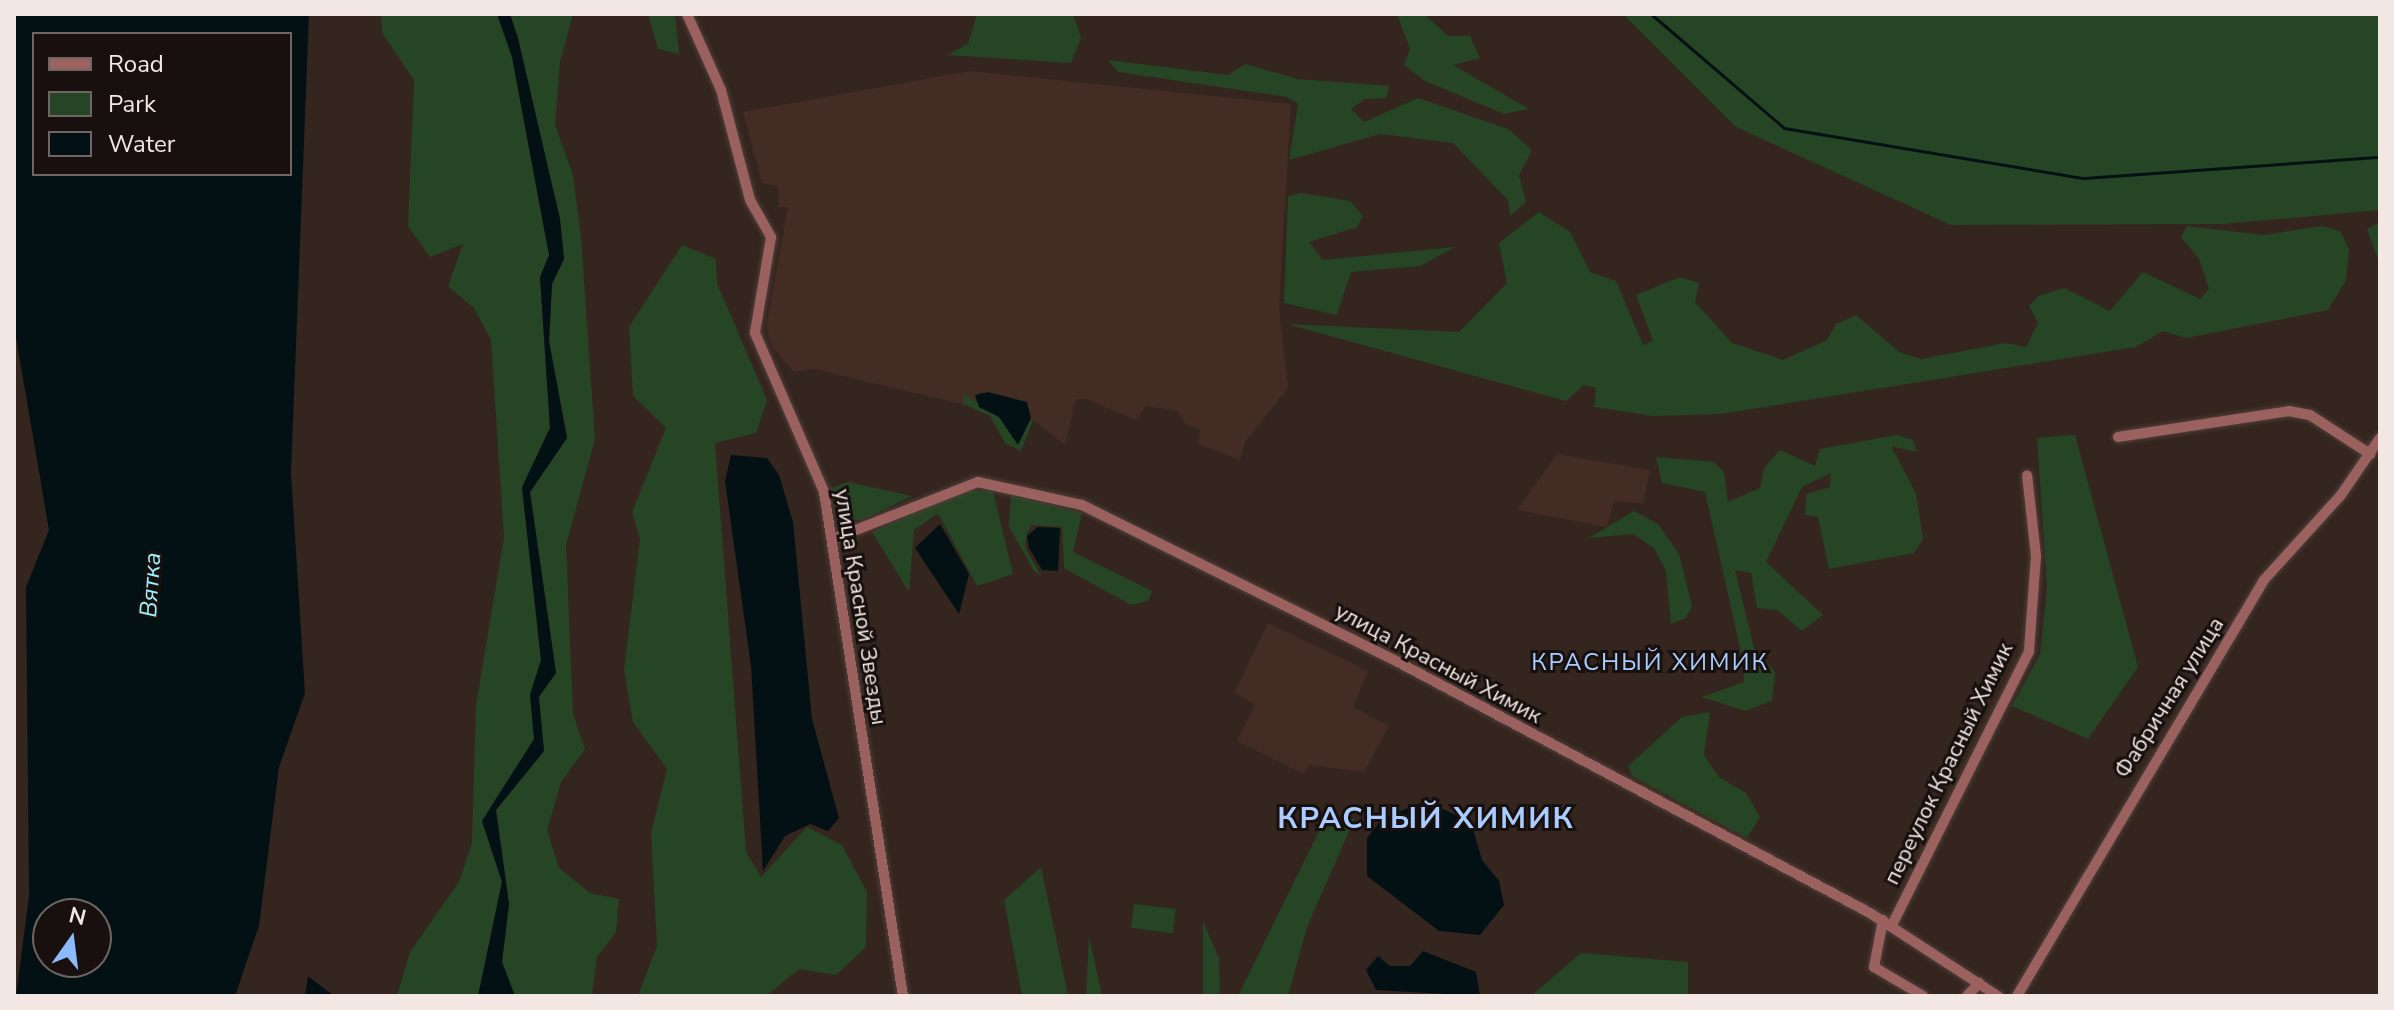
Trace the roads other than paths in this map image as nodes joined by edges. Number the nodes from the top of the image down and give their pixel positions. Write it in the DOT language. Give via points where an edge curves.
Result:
graph roads {
  1 [pos="687,14"];
  2 [pos="2118,437"];
  3 [pos="2380,438"];
  4 [pos="2370,454"];
  5 [pos="2027,475"];
  6 [pos="833,539"];
  7 [pos="1888,923"];
  8 [pos="1979,983"];
  9 [pos="903,996"];
  10 [pos="1923,996"];
  11 [pos="1967,996"];
  12 [pos="1998,996"];
  13 [pos="2017,996"];
  1 -- 6 [label="street, улица Красной Звезды" via="721,90 750,200 770,230 755,333 824,492"];
  2 -- 4 [label="street" via="2289,411 2310,415"];
  3 -- 4 [label="street, Фабричная улица"];
  4 -- 13 [label="street, Фабричная улица" via="2263,581"];
  5 -- 7 [label="street, переулок Красный Химик" via="2036,556 2029,651"];
  6 -- 7 [label="street, улица Красный Химик" via="978,482 1063,498 1398,662"];
  6 -- 9 [label="street, улица Красной Звезды"];
  7 -- 8 [label="street, улица Красный Химик"];
  7 -- 10 [label="street, переулок Красный Химик" via="1876,970"];
  8 -- 11 [label="street"];
  8 -- 12 [label="street, улица Красный Химик"];
}
